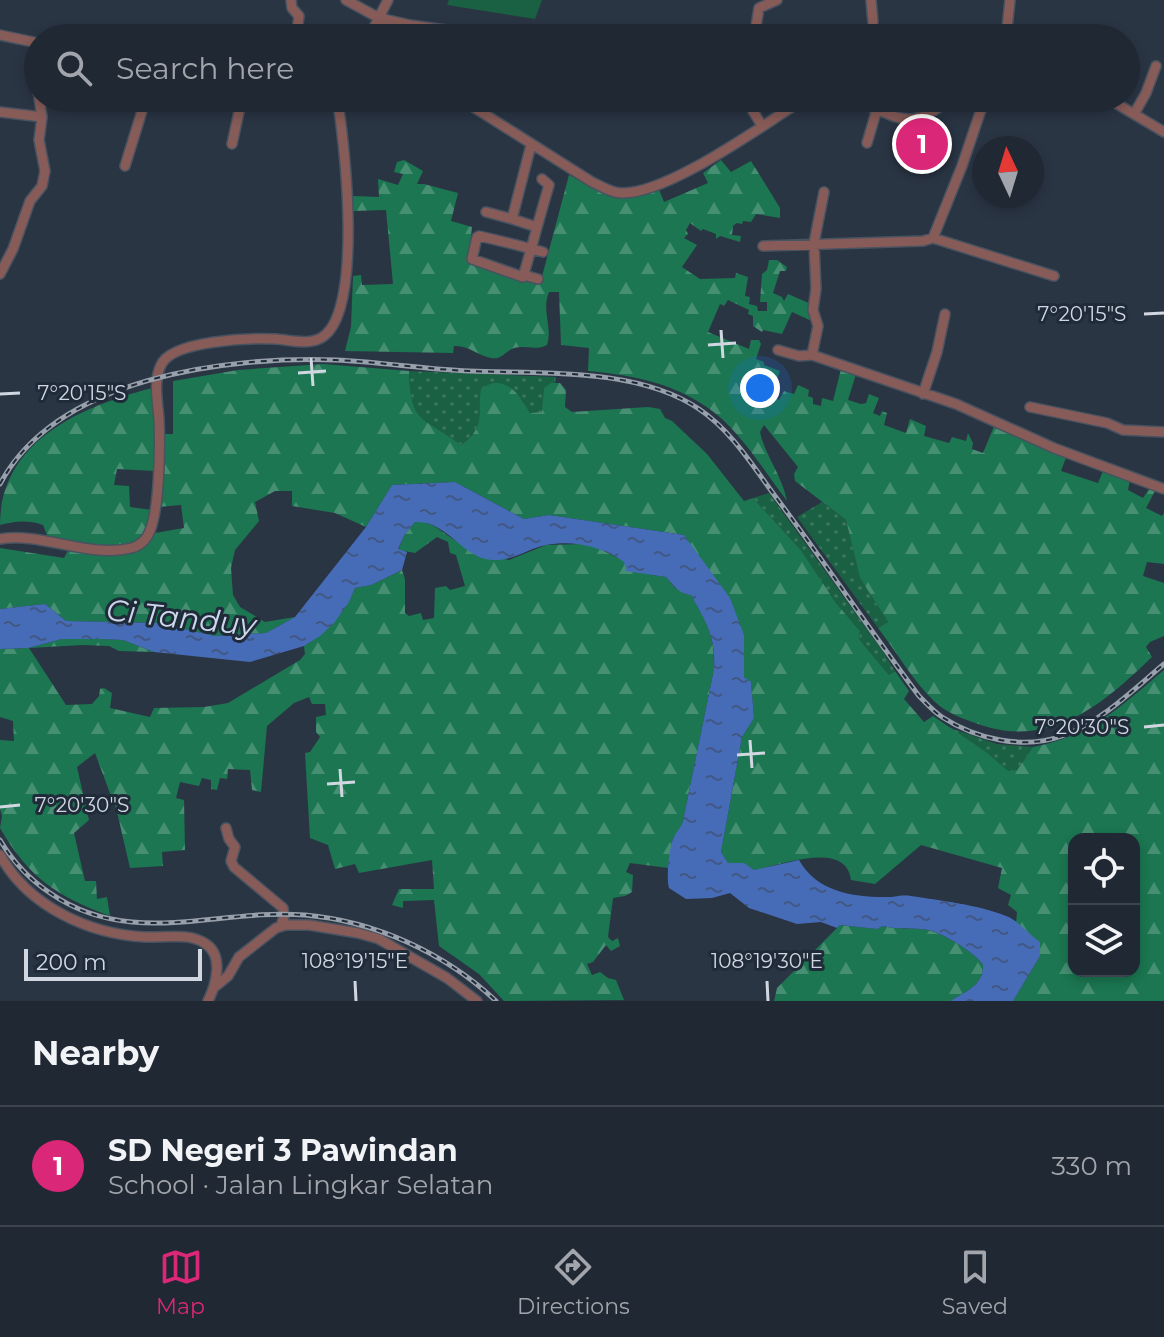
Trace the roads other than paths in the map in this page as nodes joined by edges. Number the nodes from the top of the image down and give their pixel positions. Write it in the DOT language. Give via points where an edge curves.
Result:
graph roads {
  1 [pos="291,0"];
  2 [pos="346,0"];
  3 [pos="388,0"];
  4 [pos="777,0"];
  5 [pos="871,0"];
  6 [pos="1010,0"];
  7 [pos="379,18"];
  8 [pos="873,22"];
  9 [pos="298,24"];
  10 [pos="374,24"];
  11 [pos="408,24"];
  12 [pos="756,24"];
  13 [pos="1007,24"];
  14 [pos="0,35"];
  15 [pos="24,40"];
  16 [pos="1156,66"];
  17 [pos="1140,104"];
  18 [pos="0,112"];
  19 [pos="41,112"];
  20 [pos="142,112"];
  21 [pos="239,112"];
  22 [pos="339,112"];
  23 [pos="481,112"];
  24 [pos="754,112"];
  25 [pos="786,112"];
  26 [pos="876,112"];
  27 [pos="885,112"];
  28 [pos="934,112"];
  29 [pos="980,112"];
  30 [pos="1131,112"];
  31 [pos="1134,114"];
  32 [pos="42,117"];
  33 [pos="762,126"];
  34 [pos="1164,132"];
  35 [pos="867,143"];
  36 [pos="232,144"];
  37 [pos="531,145"];
  38 [pos="125,166"];
  39 [pos="542,179"];
  40 [pos="824,192"];
  41 [pos="486,212"];
  42 [pos="512,219"];
  43 [pos="537,227"];
  44 [pos="933,238"];
  45 [pos="814,243"];
  46 [pos="763,246"];
  47 [pos="531,249"];
  48 [pos="543,252"];
  49 [pos="0,274"];
  50 [pos="524,275"];
  51 [pos="1054,276"];
  52 [pos="538,279"];
  53 [pos="945,314"];
  54 [pos="778,350"];
  55 [pos="812,355"];
  56 [pos="923,394"];
  57 [pos="1030,407"];
  58 [pos="1164,432"];
  59 [pos="1164,489"];
  60 [pos="0,539"];
  61 [pos="226,828"];
  62 [pos="0,855"];
  63 [pos="7,868"];
  64 [pos="1,877"];
  65 [pos="281,926"];
  66 [pos="216,986"];
  67 [pos="208,1001"];
  68 [pos="477,1001"];
  1 -- 9 [label="street"];
  2 -- 7 [label="street"];
  3 -- 7 [label="street"];
  4 -- 12 [label="street" via="759,8"];
  5 -- 8 [label="street"];
  6 -- 13 [label="street"];
  7 -- 10 [label="street"];
  7 -- 11 [label="street"];
  14 -- 15 [label="street"];
  16 -- 17 [label="street"];
  18 -- 32 [label="street"];
  19 -- 32 [label="street"];
  20 -- 38 [label="street"];
  21 -- 36 [label="street"];
  22 -- 60 [label="street" via="349,212 343,297 332,328 312,341 221,342 165,359 157,380 159,454 153,516 150,532 135,547 95,550 26,537"];
  23 -- 37 [label="street"];
  24 -- 33 [label="street"];
  25 -- 33 [label="street"];
  26 -- 35 [label="street"];
  27 -- 28 [label="street" via="904,119"];
  29 -- 44 [label="street"];
  30 -- 31 [label="street"];
  31 -- 34 [label="street"];
  32 -- 49 [label="street" via="42,186 30,201"];
  33 -- 37 [label="street" via="709,160 623,193 592,182"];
  37 -- 42 [label="street"];
  39 -- 43 [label="street" via="549,185"];
  40 -- 45 [label="street"];
  41 -- 42 [label="street"];
  42 -- 43 [label="street"];
  43 -- 47 [label="street"];
  44 -- 45 [label="street"];
  44 -- 51 [label="street"];
  45 -- 46 [label="street"];
  45 -- 55 [label="street" via="813,310 818,326"];
  47 -- 48 [label="street"];
  47 -- 50 [label="street"];
  47 -- 50 [label="street" via="479,236 472,253 473,261"];
  50 -- 52 [label="street"];
  53 -- 56 [label="street"];
  54 -- 55 [label="street"];
  55 -- 56 [label="street"];
  56 -- 59 [label="street"];
  57 -- 58 [label="street" via="1123,430"];
  61 -- 65 [label="street" via="235,847 234,867 283,908"];
  62 -- 63 [label="street"];
  63 -- 64 [label="street"];
  63 -- 66 [label="street" via="38,898 89,926 110,933 204,942 213,952"];
  65 -- 66 [label="street" via="239,957"];
  65 -- 68 [label="street" via="372,936"];
  66 -- 67 [label="street"];
}
